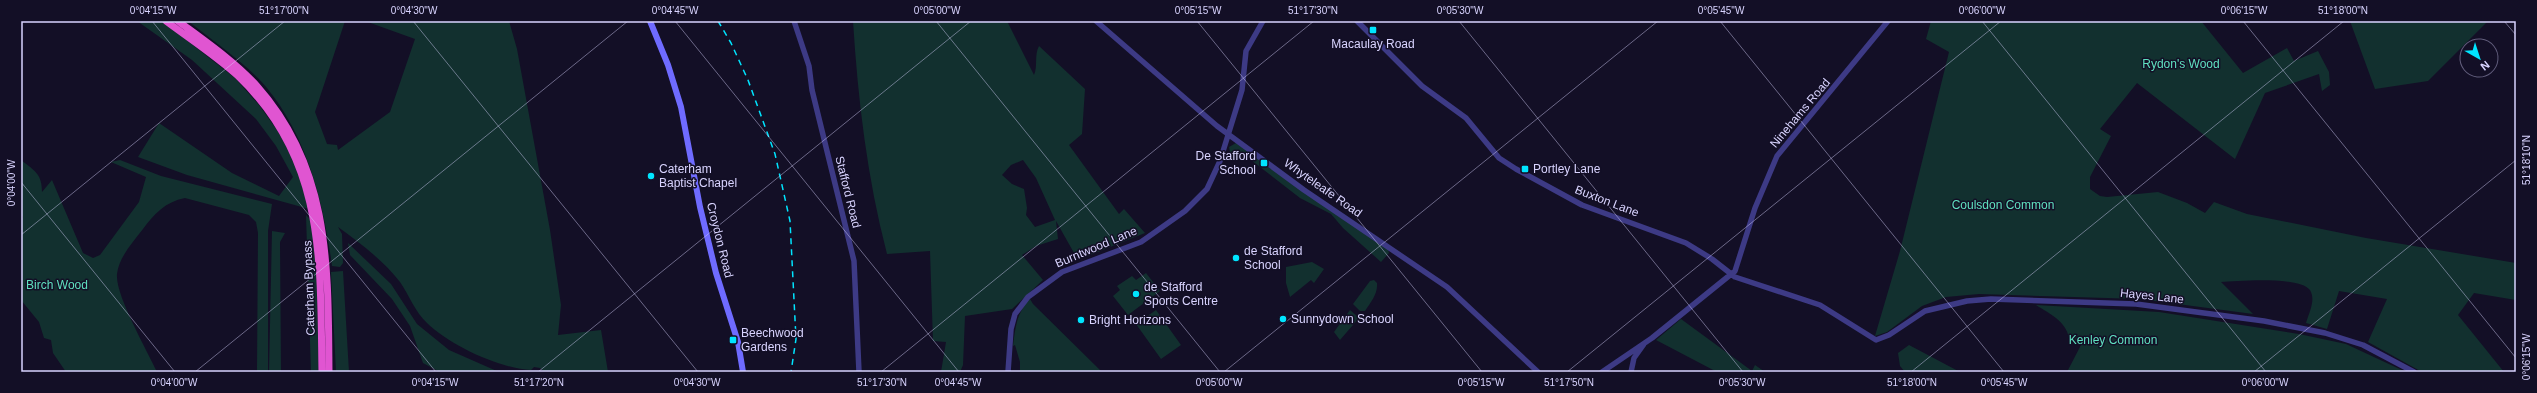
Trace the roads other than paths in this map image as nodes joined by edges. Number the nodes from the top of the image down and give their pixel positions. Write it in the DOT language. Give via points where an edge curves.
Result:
graph roads {
  1 [pos="166,21"];
  2 [pos="178,21"];
  3 [pos="650,21"];
  4 [pos="794,21"];
  5 [pos="1096,21"];
  6 [pos="1263,21"];
  7 [pos="1357,21"];
  8 [pos="1888,21"];
  9 [pos="1228,133"];
  10 [pos="1731,274"];
  11 [pos="1886,337"];
  12 [pos="1645,342"];
  13 [pos="1623,358"];
  14 [pos="1632,365"];
  15 [pos="322,372"];
  16 [pos="329,372"];
  17 [pos="743,372"];
  18 [pos="859,372"];
  19 [pos="1008,372"];
  20 [pos="1538,372"];
  21 [pos="1602,372"];
  22 [pos="1631,372"];
  23 [pos="2414,372"];
  1 -- 15 [label="highway, Caterham Bypass" via="218,59 254,94 277,124 296,159 309,195 318,235"];
  2 -- 16 [label="highway, Caterham Bypass" via="257,86 286,126 305,163 325,242"];
  3 -- 17 [label="main road, Croydon Road" via="678,96 700,207 716,274 738,342"];
  4 -- 18 [label="street, Stafford Road" via="809,66 812,90 854,261"];
  5 -- 9 [label="street, Whyteleafe Road"];
  6 -- 9 [label="street, Burntwood Lane" via="1246,51 1242,90"];
  7 -- 10 [label="street, Buxton Lane" via="1422,86 1466,118 1499,158 1551,190 1582,205 1686,243 1712,258"];
  8 -- 10 [label="street, Ninehams Road" via="1777,156 1755,208 1738,265"];
  9 -- 19 [label="street, Burntwood Lane" via="1220,161 1207,189 1185,211 1141,242 1050,279 1021,304 1011,329"];
  9 -- 20 [label="street, Whyteleafe Road" via="1304,190 1446,287"];
  10 -- 11 [label="street, Buxton Lane" via="1820,305 1876,340"];
  10 -- 12 [label="street, Ninehams Road"];
  11 -- 23 [label="street, Hayes Lane" via="1925,311 1967,301 1991,299 2136,304 2264,321 2325,333 2363,345"];
  12 -- 13 [label="street, Ninehams Road"];
  12 -- 14 [label="street"];
  13 -- 14 [label="street"];
  13 -- 21 [label="street, Ninehams Road"];
  14 -- 22 [label="street"];
}
